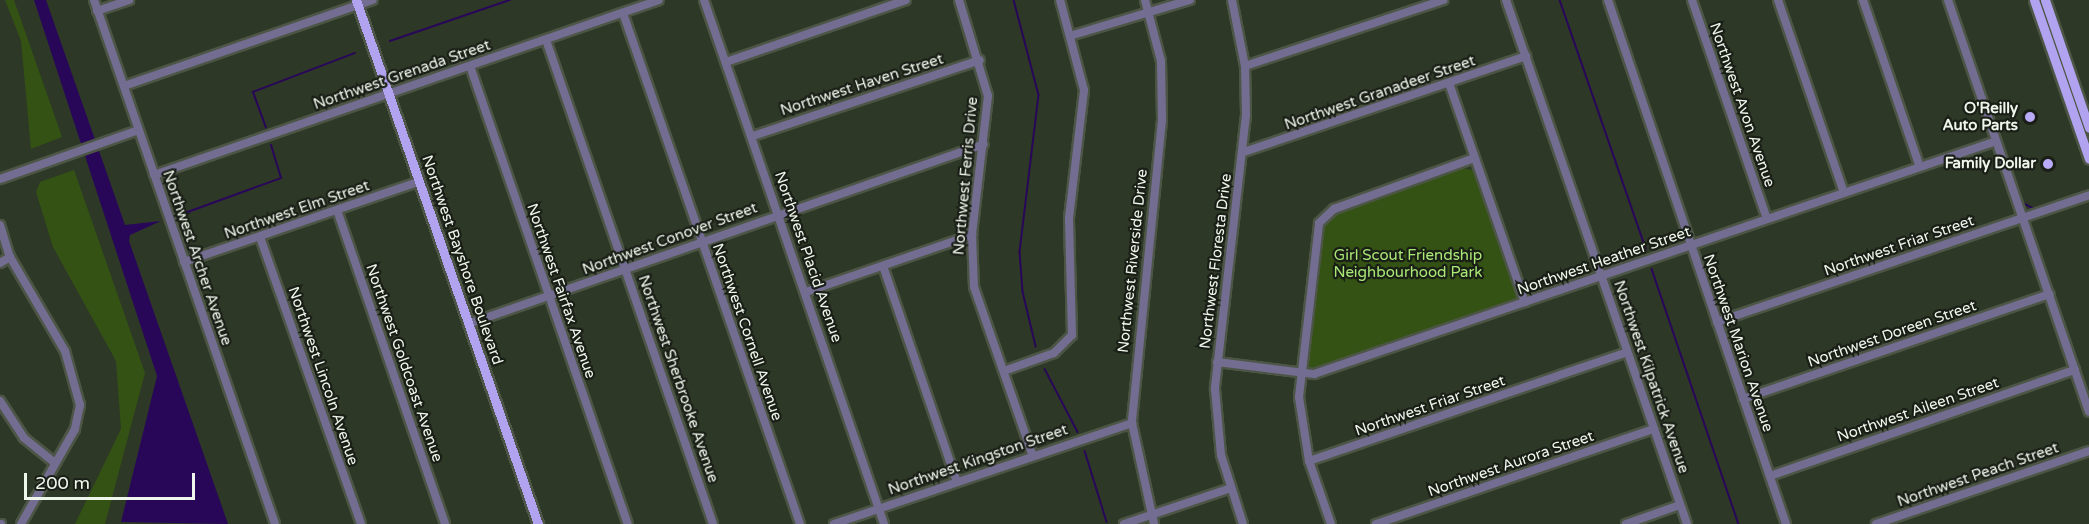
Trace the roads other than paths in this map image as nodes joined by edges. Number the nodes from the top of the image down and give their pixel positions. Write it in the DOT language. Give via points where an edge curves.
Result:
graph roads {
  1 [pos="94,0"];
  2 [pos="129,0"];
  3 [pos="373,0"];
  4 [pos="659,0"];
  5 [pos="704,0"];
  6 [pos="906,0"];
  7 [pos="959,0"];
  8 [pos="1060,0"];
  9 [pos="1145,0"];
  10 [pos="1190,0"];
  11 [pos="1232,0"];
  12 [pos="1443,0"];
  13 [pos="1506,0"];
  14 [pos="1608,0"];
  15 [pos="1692,0"];
  16 [pos="1778,0"];
  17 [pos="1863,0"];
  18 [pos="1948,0"];
  19 [pos="2034,0"];
  20 [pos="2045,0"];
  21 [pos="357,3"];
  22 [pos="98,11"];
  23 [pos="623,13"];
  24 [pos="1150,14"];
  25 [pos="1073,35"];
  26 [pos="546,40"];
  27 [pos="1526,56"];
  28 [pos="980,60"];
  29 [pos="726,62"];
  30 [pos="470,66"];
  31 [pos="1245,66"];
  32 [pos="1449,83"];
  33 [pos="124,86"];
  34 [pos="388,93"];
  35 [pos="2089,128"];
  36 [pos="138,130"];
  37 [pos="753,136"];
  38 [pos="1996,141"];
  39 [pos="984,144"];
  40 [pos="1244,152"];
  41 [pos="1474,158"];
  42 [pos="2089,159"];
  43 [pos="1920,167"];
  44 [pos="154,175"];
  45 [pos="0,179"];
  46 [pos="418,182"];
  47 [pos="1844,193"];
  48 [pos="2089,195"];
  49 [pos="337,210"];
  50 [pos="778,214"];
  51 [pos="2023,218"];
  52 [pos="1767,219"];
  53 [pos="0,225"];
  54 [pos="972,235"];
  55 [pos="261,237"];
  56 [pos="702,242"];
  57 [pos="1690,246"];
  58 [pos="10,257"];
  59 [pos="184,262"];
  60 [pos="0,263"];
  61 [pos="883,266"];
  62 [pos="625,269"];
  63 [pos="1602,276"];
  64 [pos="806,292"];
  65 [pos="2049,294"];
  66 [pos="549,296"];
  67 [pos="1525,302"];
  68 [pos="1717,322"];
  69 [pos="468,324"];
  70 [pos="1627,352"];
  71 [pos="1217,362"];
  72 [pos="2075,370"];
  73 [pos="1004,371"];
  74 [pos="1301,375"];
  75 [pos="1743,399"];
  76 [pos="0,401"];
  77 [pos="2089,411"];
  78 [pos="1132,423"];
  79 [pos="1654,429"];
  80 [pos="2089,451"];
  81 [pos="1033,456"];
  82 [pos="1309,461"];
  83 [pos="55,463"];
  84 [pos="1770,476"];
  85 [pos="957,482"];
  86 [pos="1231,488"];
  87 [pos="1680,505"];
  88 [pos="879,508"];
  89 [pos="1151,515"];
  90 [pos="21,524"];
  91 [pos="275,524"];
  92 [pos="361,524"];
  93 [pos="445,524"];
  94 [pos="538,524"];
  95 [pos="628,524"];
  96 [pos="713,524"];
  97 [pos="800,524"];
  98 [pos="834,524"];
  99 [pos="884,524"];
  100 [pos="1124,524"];
  101 [pos="1154,524"];
  102 [pos="1243,524"];
  103 [pos="1331,524"];
  104 [pos="1376,524"];
  105 [pos="1626,524"];
  106 [pos="1687,524"];
  107 [pos="1786,524"];
  108 [pos="1876,524"];
  1 -- 22 [label="street, Northwest Archer Avenue"];
  2 -- 22 [label="street"];
  3 -- 21 [label="street"];
  4 -- 23 [label="street, Northwest Grenada Street"];
  5 -- 29 [label="street, Northwest Placid Avenue"];
  6 -- 29 [label="street"];
  7 -- 28 [label="street, Northwest Ferris Drive"];
  8 -- 25 [label="street"];
  9 -- 24 [label="street, Northwest Riverside Drive"];
  10 -- 24 [label="street"];
  11 -- 31 [label="street, Northwest Floresta Drive"];
  12 -- 31 [label="street"];
  13 -- 27 [label="street, Northwest Kilpatrick Avenue"];
  14 -- 57 [label="street, Northwest Marion Avenue"];
  15 -- 52 [label="street, Northwest Avon Avenue"];
  16 -- 47 [label="street"];
  17 -- 43 [label="street"];
  18 -- 38 [label="street"];
  19 -- 42 [label="main road"];
  20 -- 35 [label="main road"];
  21 -- 33 [label="street"];
  21 -- 34 [label="main road, Northwest Bayshore Boulevard"];
  22 -- 33 [label="street, Northwest Archer Avenue"];
  23 -- 26 [label="street, Northwest Grenada Street"];
  23 -- 56 [label="street, Northwest Cornell Avenue"];
  24 -- 25 [label="street"];
  24 -- 78 [label="street, Northwest Riverside Drive" via="1161,61 1162,120"];
  25 -- 73 [label="street" via="1084,90 1069,218 1072,335 1054,353"];
  26 -- 30 [label="street, Northwest Grenada Street"];
  26 -- 62 [label="street, Northwest Sherbrooke Avenue"];
  27 -- 32 [label="street, Northwest Granadeer Street"];
  27 -- 63 [label="street, Northwest Kilpatrick Avenue"];
  28 -- 37 [label="street, Northwest Haven Street"];
  28 -- 39 [label="street, Northwest Ferris Drive" via="988,96"];
  29 -- 37 [label="street, Northwest Placid Avenue"];
  30 -- 34 [label="street, Northwest Grenada Street"];
  30 -- 66 [label="street, Northwest Fairfax Avenue"];
  31 -- 40 [label="street, Northwest Floresta Drive"];
  32 -- 40 [label="street, Northwest Granadeer Street"];
  32 -- 41 [label="street"];
  33 -- 36 [label="street, Northwest Archer Avenue"];
  34 -- 44 [label="street, Northwest Grenada Street"];
  34 -- 46 [label="main road, Northwest Bayshore Boulevard"];
  36 -- 44 [label="street, Northwest Archer Avenue"];
  36 -- 45 [label="street"];
  37 -- 50 [label="street, Northwest Placid Avenue"];
  38 -- 43 [label="street, Northwest Heather Street"];
  38 -- 51 [label="street"];
  39 -- 50 [label="street, Northwest Conover Street"];
  39 -- 54 [label="street, Northwest Ferris Drive"];
  40 -- 71 [label="street, Northwest Floresta Drive"];
  41 -- 67 [label="street"];
  41 -- 74 [label="street" via="1326,213 1320,224"];
  43 -- 47 [label="street, Northwest Heather Street"];
  44 -- 59 [label="street, Northwest Archer Avenue"];
  46 -- 49 [label="street, Northwest Elm Street"];
  46 -- 69 [label="main road, Northwest Bayshore Boulevard"];
  47 -- 52 [label="street, Northwest Heather Street"];
  48 -- 51 [label="street, Northwest Friar Street"];
  49 -- 55 [label="street, Northwest Elm Street"];
  49 -- 93 [label="street, Northwest Goldcoast Avenue"];
  50 -- 56 [label="street, Northwest Conover Street"];
  50 -- 64 [label="street, Northwest Placid Avenue"];
  51 -- 65 [label="street"];
  51 -- 68 [label="street, Northwest Friar Street"];
  52 -- 57 [label="street, Northwest Heather Street"];
  53 -- 58 [label="street"];
  54 -- 61 [label="street"];
  54 -- 73 [label="street, Northwest Ferris Drive" via="974,287"];
  55 -- 59 [label="street, Northwest Elm Street"];
  55 -- 92 [label="street, Northwest Lincoln Avenue"];
  56 -- 62 [label="street, Northwest Conover Street"];
  56 -- 97 [label="street, Northwest Cornell Avenue"];
  57 -- 63 [label="street, Northwest Heather Street"];
  57 -- 68 [label="street, Northwest Marion Avenue"];
  58 -- 60 [label="street"];
  58 -- 83 [label="street" via="76,377 75,429"];
  59 -- 91 [label="street, Northwest Archer Avenue"];
  61 -- 64 [label="street"];
  61 -- 85 [label="street"];
  62 -- 66 [label="street, Northwest Conover Street"];
  62 -- 96 [label="street, Northwest Sherbrooke Avenue"];
  63 -- 67 [label="street, Northwest Heather Street"];
  63 -- 70 [label="street, Northwest Kilpatrick Avenue"];
  64 -- 88 [label="street, Northwest Placid Avenue"];
  65 -- 72 [label="street"];
  65 -- 75 [label="street, Northwest Doreen Street"];
  66 -- 69 [label="street, Northwest Conover Street"];
  66 -- 95 [label="street, Northwest Fairfax Avenue"];
  67 -- 74 [label="street, Northwest Heather Street"];
  68 -- 75 [label="street, Northwest Marion Avenue"];
  69 -- 94 [label="main road, Northwest Bayshore Boulevard"];
  70 -- 79 [label="street, Northwest Kilpatrick Avenue"];
  70 -- 82 [label="street, Northwest Friar Street"];
  71 -- 74 [label="street, Northwest Heather Street"];
  71 -- 86 [label="street, Northwest Floresta Drive" via="1216,426"];
  72 -- 77 [label="street"];
  72 -- 84 [label="street, Northwest Aileen Street"];
  73 -- 81 [label="street, Northwest Ferris Drive"];
  74 -- 82 [label="street" via="1299,397"];
  75 -- 84 [label="street, Northwest Marion Avenue"];
  76 -- 83 [label="street" via="24,438"];
  78 -- 81 [label="street, Northwest Kingston Street"];
  78 -- 89 [label="street, Northwest Riverside Drive"];
  79 -- 87 [label="street, Northwest Kilpatrick Avenue"];
  79 -- 104 [label="street, Northwest Aurora Street"];
  80 -- 108 [label="street, Northwest Peach Street"];
  81 -- 85 [label="street, Northwest Kingston Street"];
  82 -- 103 [label="street"];
  83 -- 90 [label="street"];
  84 -- 107 [label="street, Northwest Marion Avenue"];
  85 -- 88 [label="street, Northwest Kingston Street"];
  86 -- 89 [label="street"];
  86 -- 102 [label="street, Northwest Floresta Drive"];
  87 -- 105 [label="street"];
  87 -- 106 [label="street, Northwest Kilpatrick Avenue"];
  88 -- 98 [label="street, Northwest Kingston Street"];
  88 -- 99 [label="street, Northwest Placid Avenue"];
  89 -- 100 [label="street"];
  89 -- 101 [label="street, Northwest Riverside Drive"];
}
